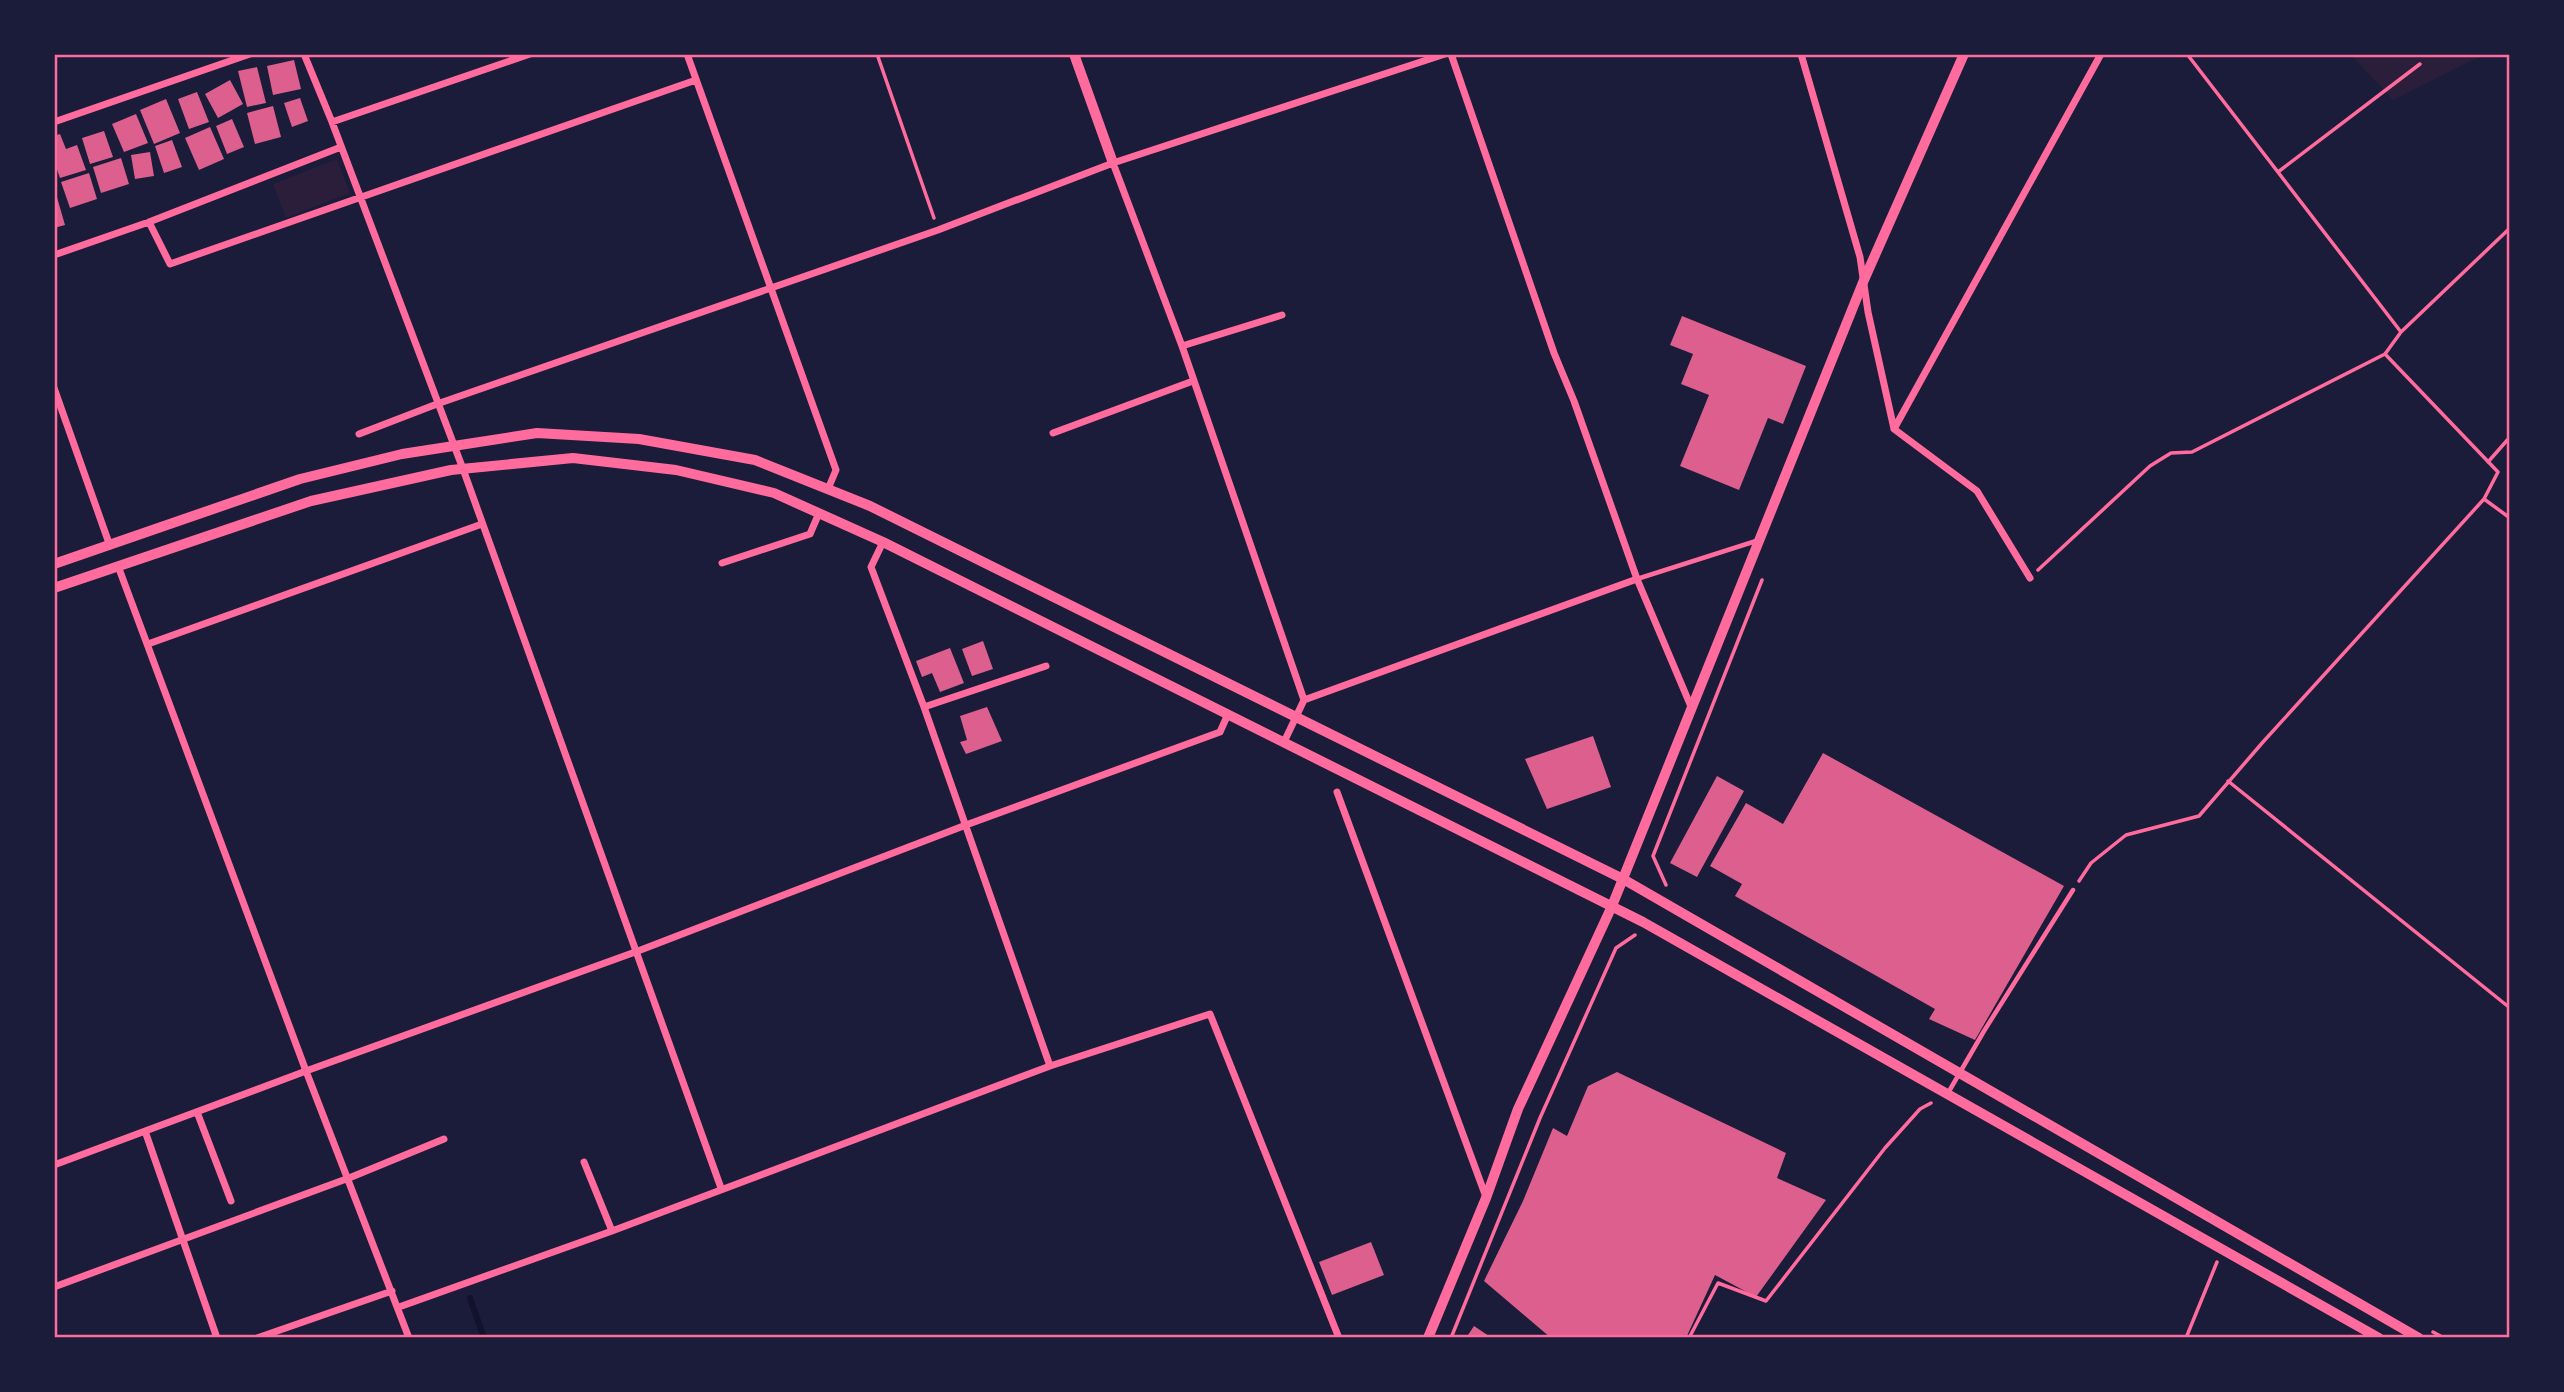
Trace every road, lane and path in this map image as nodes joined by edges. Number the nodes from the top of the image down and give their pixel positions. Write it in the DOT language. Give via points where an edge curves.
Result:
graph roads {
  1 [pos="250,54"];
  2 [pos="304,54"];
  3 [pos="530,54"];
  4 [pos="688,54"];
  5 [pos="877,54"];
  6 [pos="1074,54"];
  7 [pos="1445,54"];
  8 [pos="1451,54"];
  9 [pos="1801,54"];
  10 [pos="1964,54"];
  11 [pos="2101,54"];
  12 [pos="2187,54"];
  13 [pos="2420,64"];
  14 [pos="696,80"];
  15 [pos="54,122"];
  16 [pos="332,122"];
  17 [pos="341,146"];
  18 [pos="1113,163"];
  19 [pos="2277,172"];
  20 [pos="360,198"];
  21 [pos="149,222"];
  22 [pos="2510,228"];
  23 [pos="938,230"];
  24 [pos="54,255"];
  25 [pos="1864,280"];
  26 [pos="771,288"];
  27 [pos="1282,315"];
  28 [pos="2401,332"];
  29 [pos="1182,346"];
  30 [pos="2385,354"];
  31 [pos="1193,381"];
  32 [pos="54,388"];
  33 [pos="437,404"];
  34 [pos="1894,429"];
  35 [pos="1053,433"];
  36 [pos="359,434"];
  37 [pos="2510,437"];
  38 [pos="454,446"];
  39 [pos="2488,462"];
  40 [pos="463,469"];
  41 [pos="828,489"];
  42 [pos="2484,499"];
  43 [pos="820,513"];
  44 [pos="2510,518"];
  45 [pos="482,524"];
  46 [pos="1761,540"];
  47 [pos="883,541"];
  48 [pos="110,546"];
  49 [pos="722,563"];
  50 [pos="54,564"];
  51 [pos="118,566"];
  52 [pos="1766,571"];
  53 [pos="2030,578"];
  54 [pos="1637,579"];
  55 [pos="54,587"];
  56 [pos="148,644"];
  57 [pos="1046,666"];
  58 [pos="1304,700"];
  59 [pos="924,708"];
  60 [pos="1692,709"];
  61 [pos="1228,714"];
  62 [pos="1296,717"];
  63 [pos="1284,742"];
  64 [pos="2228,781"];
  65 [pos="1337,792"];
  66 [pos="966,825"];
  67 [pos="1623,878"];
  68 [pos="1668,890"];
  69 [pos="2073,890"];
  70 [pos="1612,906"];
  71 [pos="1643,939"];
  72 [pos="638,951"];
  73 [pos="2510,1008"];
  74 [pos="1050,1066"];
  75 [pos="306,1071"];
  76 [pos="1959,1072"];
  77 [pos="1948,1093"];
  78 [pos="1928,1098"];
  79 [pos="1940,1105"];
  80 [pos="197,1112"];
  81 [pos="145,1131"];
  82 [pos="444,1139"];
  83 [pos="584,1162"];
  84 [pos="54,1165"];
  85 [pos="349,1178"];
  86 [pos="721,1188"];
  87 [pos="1486,1198"];
  88 [pos="232,1201"];
  89 [pos="612,1231"];
  90 [pos="182,1240"];
  91 [pos="2217,1262"];
  92 [pos="54,1287"];
  93 [pos="392,1291"];
  94 [pos="399,1307"];
  95 [pos="2432,1331"];
  96 [pos="217,1338"];
  97 [pos="257,1338"];
  98 [pos="409,1338"];
  99 [pos="1339,1338"];
  100 [pos="1428,1338"];
  101 [pos="1451,1338"];
  102 [pos="1689,1338"];
  103 [pos="2186,1338"];
  104 [pos="2379,1338"];
  105 [pos="2420,1338"];
  106 [pos="2444,1338"];
  1 -- 15 [label="street"];
  2 -- 16 [label="street"];
  3 -- 16 [label="street"];
  4 -- 14 [label="street"];
  5 -- 23 [label="path"];
  6 -- 18 [label="street"];
  7 -- 18 [label="street"];
  8 -- 54 [label="street"];
  9 -- 25 [label="street"];
  10 -- 25 [label="street"];
  11 -- 34 [label="street"];
  12 -- 19 [label="path"];
  13 -- 19 [label="path"];
  14 -- 20 [label="street"];
  14 -- 26 [label="street"];
  16 -- 17 [label="street"];
  17 -- 20 [label="street"];
  17 -- 21 [label="street"];
  18 -- 23 [label="street"];
  18 -- 29 [label="street"];
  19 -- 28 [label="path"];
  20 -- 21 [label="street" via="170,264"];
  20 -- 33 [label="street"];
  21 -- 24 [label="street"];
  22 -- 28 [label="path"];
  23 -- 26 [label="street"];
  25 -- 34 [label="street"];
  25 -- 46 [label="street"];
  26 -- 33 [label="street"];
  26 -- 41 [label="street" via="836,470"];
  27 -- 29 [label="street"];
  28 -- 30 [label="path"];
  29 -- 31 [label="street"];
  30 -- 39 [label="path"];
  30 -- 53 [label="path" via="2192,452 2171,453 2150,466"];
  31 -- 35 [label="street"];
  31 -- 58 [label="street"];
  32 -- 48 [label="street"];
  33 -- 36 [label="street"];
  33 -- 38 [label="street"];
  34 -- 53 [label="street" via="1977,491"];
  37 -- 39 [label="path"];
  38 -- 40 [label="street"];
  38 -- 41 [label="street" via="537,433 639,439 755,460"];
  38 -- 48 [label="street" via="300,479"];
  39 -- 42 [label="path" via="2498,472"];
  40 -- 43 [label="street" via="573,458 676,470 774,493"];
  40 -- 45 [label="street"];
  40 -- 51 [label="street" via="311,501"];
  41 -- 62 [label="street"];
  42 -- 44 [label="path"];
  42 -- 64 [label="path"];
  43 -- 47 [label="street"];
  43 -- 49 [label="street" via="810,534"];
  45 -- 56 [label="street"];
  45 -- 72 [label="street"];
  46 -- 54 [label="lane"];
  46 -- 60 [label="street"];
  47 -- 59 [label="street" via="871,566"];
  47 -- 61 [label="street"];
  48 -- 50 [label="street"];
  51 -- 55 [label="street"];
  51 -- 56 [label="street"];
  52 -- 68 [label="path" via="1653,856"];
  54 -- 58 [label="street"];
  54 -- 60 [label="street"];
  56 -- 75 [label="street"];
  57 -- 59 [label="street"];
  58 -- 62 [label="street"];
  59 -- 66 [label="street"];
  60 -- 67 [label="street"];
  61 -- 63 [label="street"];
  61 -- 66 [label="street" via="1220,732"];
  62 -- 63 [label="street"];
  62 -- 67 [label="street"];
  63 -- 70 [label="street"];
  64 -- 69 [label="path" via="2199,816 2126,835 2091,863"];
  64 -- 73 [label="path"];
  65 -- 87 [label="street"];
  66 -- 72 [label="street"];
  66 -- 74 [label="street"];
  67 -- 70 [label="street"];
  67 -- 76 [label="street"];
  69 -- 76 [label="lane"];
  70 -- 77 [label="street"];
  70 -- 87 [label="street" via="1518,1109"];
  71 -- 101 [label="path" via="1634,934 1616,948 1540,1118"];
  72 -- 75 [label="street"];
  72 -- 86 [label="street"];
  74 -- 86 [label="street"];
  74 -- 99 [label="street" via="1210,1014"];
  75 -- 80 [label="street"];
  75 -- 85 [label="street"];
  76 -- 77 [label="lane"];
  76 -- 105 [label="street"];
  77 -- 102 [label="path" via="1920,1109 1885,1148 1766,1301 1718,1283"];
  77 -- 104 [label="street"];
  78 -- 79 [label="path"];
  80 -- 81 [label="street"];
  80 -- 88 [label="street"];
  81 -- 84 [label="street"];
  81 -- 90 [label="street"];
  82 -- 85 [label="street"];
  83 -- 89 [label="street"];
  85 -- 90 [label="street"];
  85 -- 93 [label="street"];
  86 -- 89 [label="street"];
  87 -- 100 [label="street"];
  89 -- 94 [label="street"];
  90 -- 92 [label="street"];
  90 -- 96 [label="street"];
  91 -- 103 [label="path"];
  93 -- 94 [label="street"];
  93 -- 97 [label="street"];
  94 -- 98 [label="street"];
  95 -- 106 [label="path"];
}
